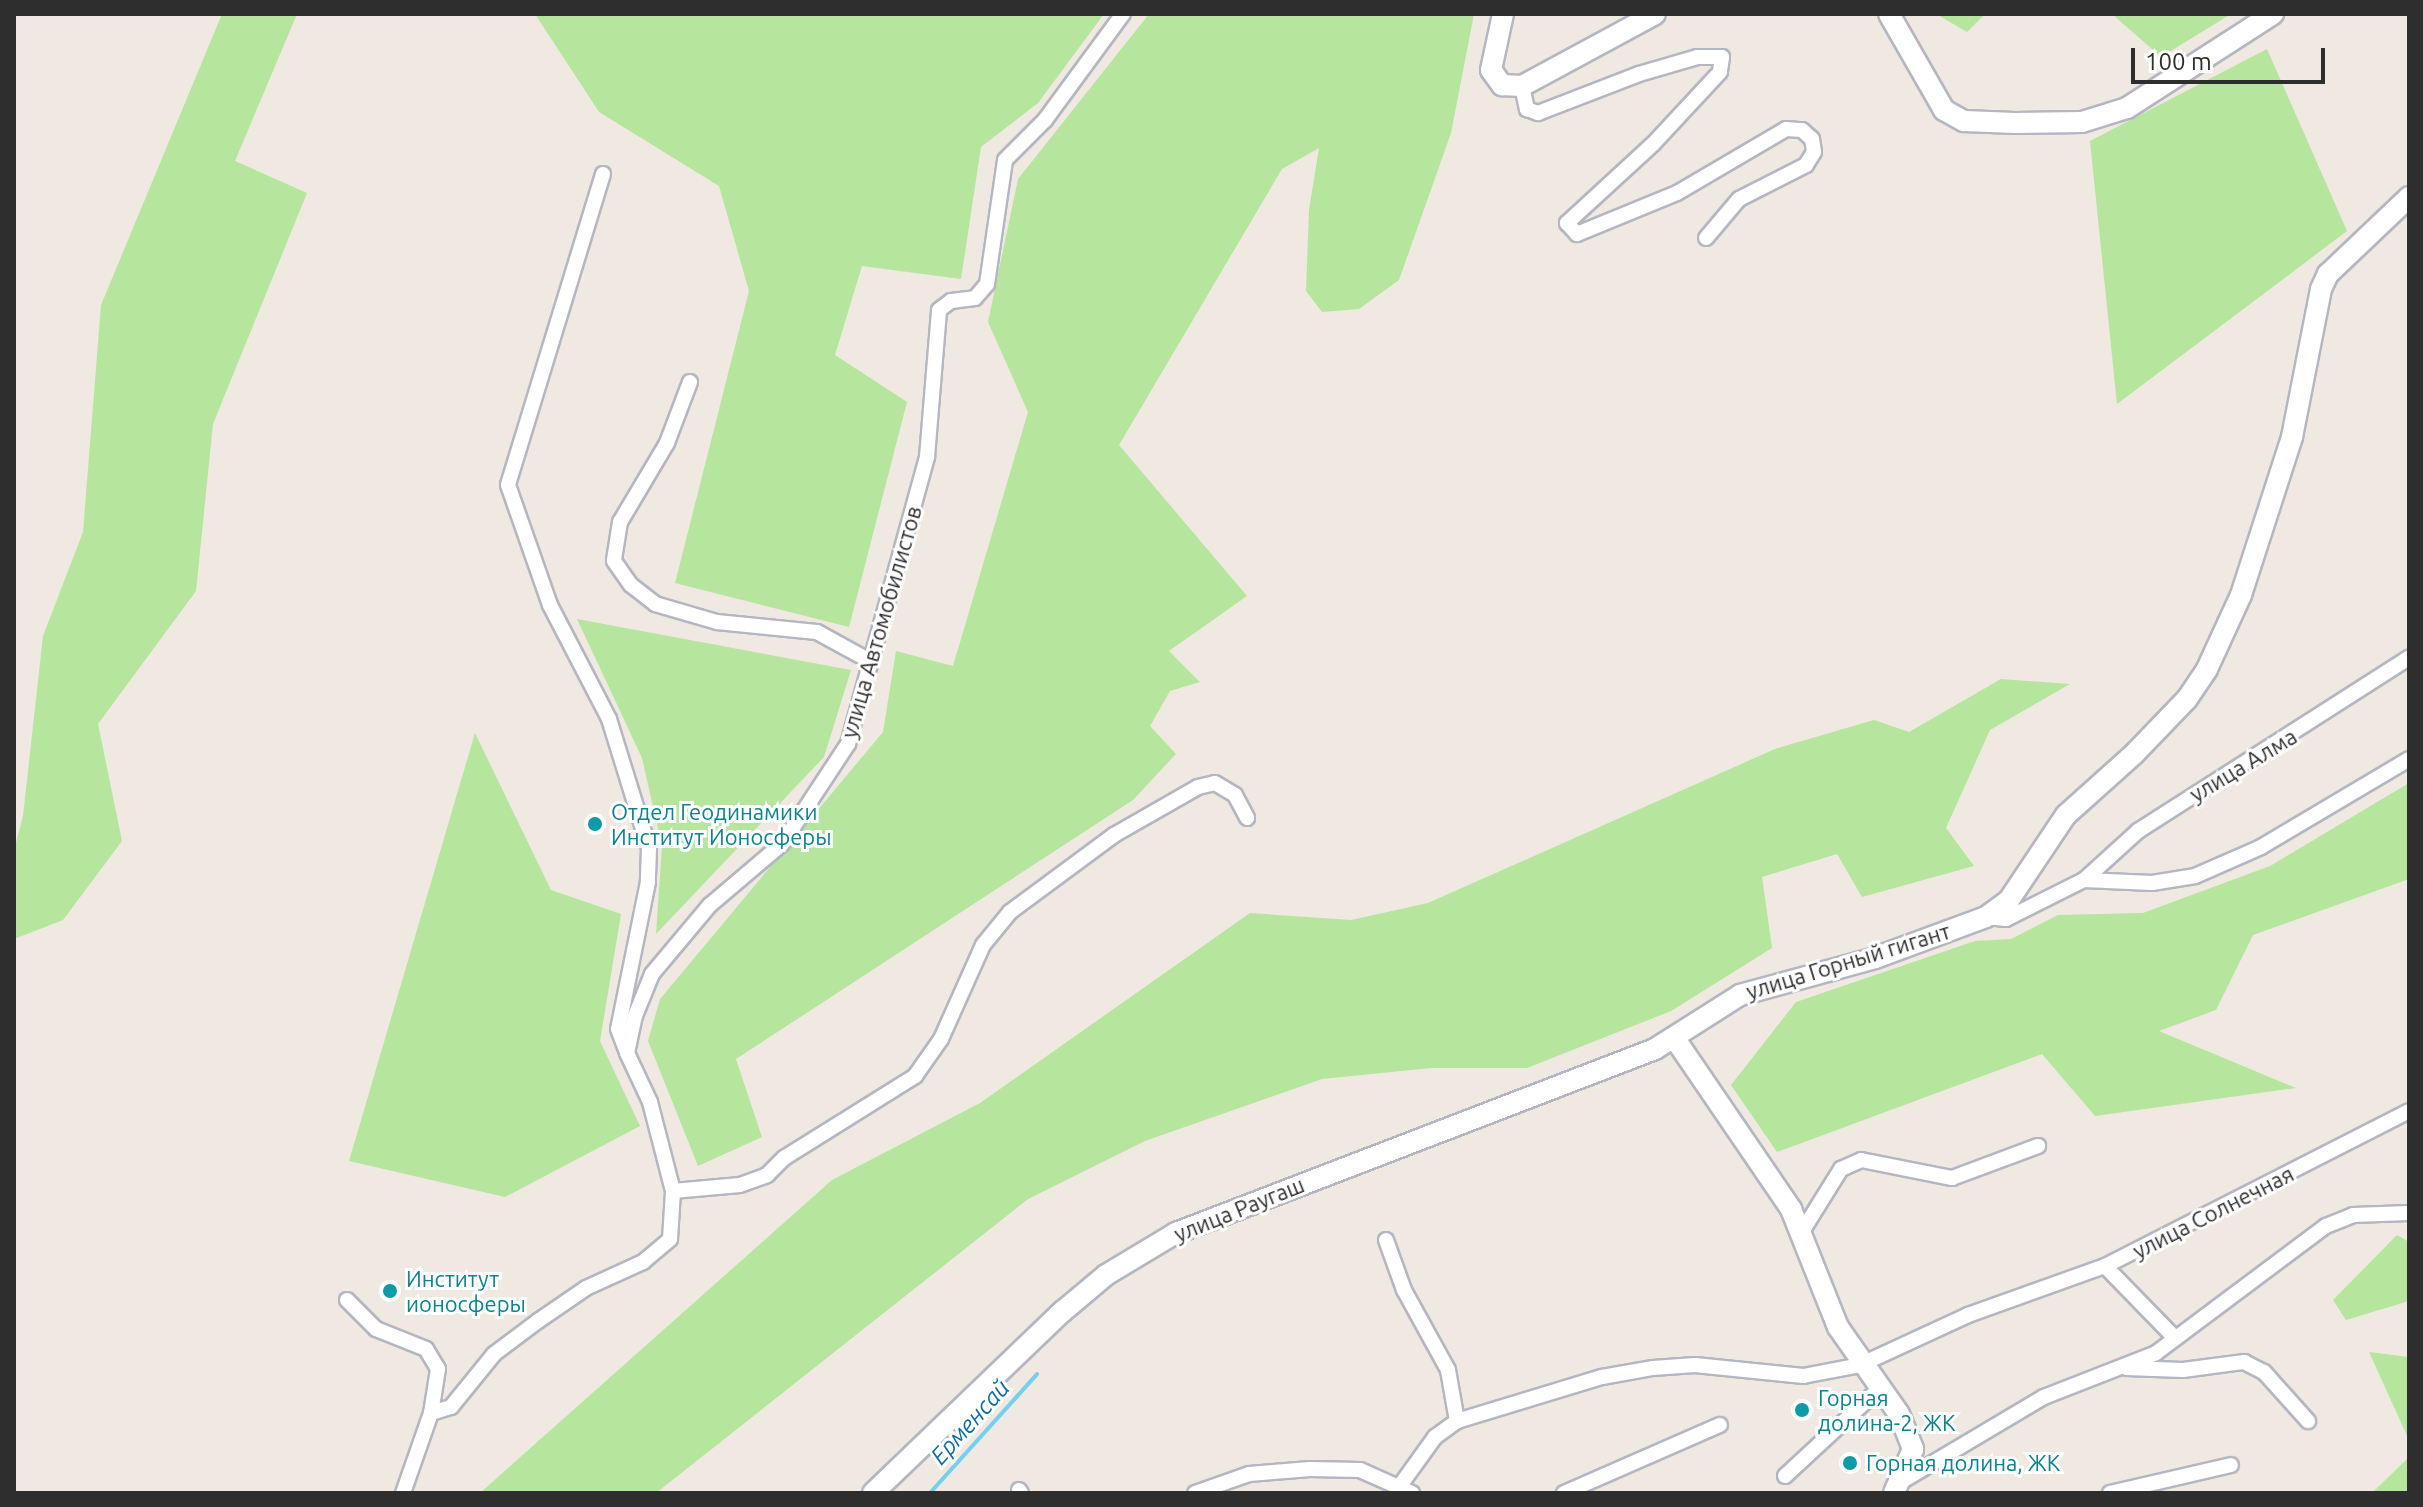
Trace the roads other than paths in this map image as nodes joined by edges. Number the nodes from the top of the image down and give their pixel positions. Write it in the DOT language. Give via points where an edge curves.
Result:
graph roads {
  1 [pos="1123,14"];
  2 [pos="1503,14"];
  3 [pos="1655,14"];
  4 [pos="1889,14"];
  5 [pos="2273,14"];
  6 [pos="1522,86"];
  7 [pos="603,174"];
  8 [pos="2409,197"];
  9 [pos="1706,238"];
  10 [pos="690,382"];
  11 [pos="2409,658"];
  12 [pos="868,660"];
  13 [pos="2409,759"];
  14 [pos="1247,818"];
  15 [pos="2084,880"];
  16 [pos="1986,917"];
  17 [pos="1675,1039"];
  18 [pos="627,1053"];
  19 [pos="2409,1111"];
  20 [pos="2038,1146"];
  21 [pos="673,1191"];
  22 [pos="2409,1213"];
  23 [pos="1803,1230"];
  24 [pos="1386,1240"];
  25 [pos="2105,1266"];
  26 [pos="347,1300"];
  27 [pos="2174,1337"];
  28 [pos="1860,1365"];
  29 [pos="2118,1368"];
  30 [pos="1879,1389"];
  31 [pos="431,1413"];
  32 [pos="1457,1421"];
  33 [pos="2308,1421"];
  34 [pos="1720,1425"];
  35 [pos="2231,1465"];
  36 [pos="1785,1476"];
  37 [pos="1899,1486"];
  38 [pos="1406,1490"];
  39 [pos="403,1493"];
  40 [pos="873,1493"];
  41 [pos="1195,1493"];
  42 [pos="1564,1493"];
  43 [pos="2110,1493"];
  1 -- 12 [label="street, улица Автомобилистов" via="1045,120 1005,160 987,284 975,298 951,301 939,310 927,457"];
  2 -- 6 [label="street" via="1491,70 1502,85"];
  3 -- 6 [label="street"];
  4 -- 5 [label="street" via="1944,110 1964,121 2015,123 2082,122 2127,108"];
  6 -- 9 [label="street" via="1527,109 1538,113 1639,74 1697,57 1722,57 1720,72 1653,144 1567,223 1577,234 1677,193 1786,129 1802,130 1812,139 1814,152 1806,165 1739,199"];
  7 -- 18 [label="street" via="508,485 550,605 609,719 649,848 648,882 618,1029"];
  8 -- 16 [label="street" via="2328,274 2321,289 2292,437 2241,595 2207,669 2145,743 2066,815 2009,900"];
  10 -- 12 [label="street" via="667,443 620,522 614,561 631,585 655,604 717,622 817,632"];
  11 -- 15 [label="street, улица Алма" via="2138,831"];
  12 -- 18 [label="street, улица Автомобилистов" via="848,744 826,783 782,844 710,905 652,974"];
  13 -- 15 [label="street" via="2261,847 2195,876 2152,883"];
  14 -- 21 [label="street" via="1235,795 1215,783 1124,828 1010,912 983,945 941,1039 915,1076 784,1158 767,1175 740,1185"];
  15 -- 16 [label="street" via="2006,919"];
  16 -- 17 [label="street, улица Горный гигант" via="1875,958 1740,995 1699,1017"];
  17 -- 23 [label="street"];
  17 -- 40 [label="street, улица Раугаш" via="1176,1233 1106,1275 1062,1312"];
  18 -- 21 [label="street" via="650,1102"];
  19 -- 25 [label="street, улица Солнечная"];
  20 -- 23 [label="street" via="1952,1178 1861,1160 1841,1169"];
  21 -- 31 [label="street" via="670,1239 643,1262 586,1288 538,1321 494,1354 451,1407"];
  22 -- 27 [label="street" via="2353,1215 2326,1226"];
  23 -- 28 [label="street" via="1838,1327"];
  24 -- 32 [label="street" via="1404,1290 1448,1370"];
  25 -- 27 [label="street, улица Солнечная"];
  25 -- 28 [label="street" via="1968,1315"];
  26 -- 31 [label="street" via="376,1329 426,1349 438,1369"];
  27 -- 29 [label="street" via="2156,1353"];
  28 -- 30 [label="street"];
  28 -- 32 [label="street" via="1803,1376 1695,1365 1653,1368 1602,1377"];
  29 -- 33 [label="street" via="2183,1370 2244,1362 2264,1372"];
  29 -- 37 [label="street" via="2044,1397"];
  30 -- 36 [label="street"];
  30 -- 37 [label="street" via="1899,1414 1913,1449"];
  31 -- 39 [label="street"];
  32 -- 38 [label="street" via="1435,1437"];
  34 -- 42 [label="street"];
  35 -- 43 [label="street"];
  38 -- 41 [label="street" via="1360,1470 1310,1469 1249,1474"];
}
